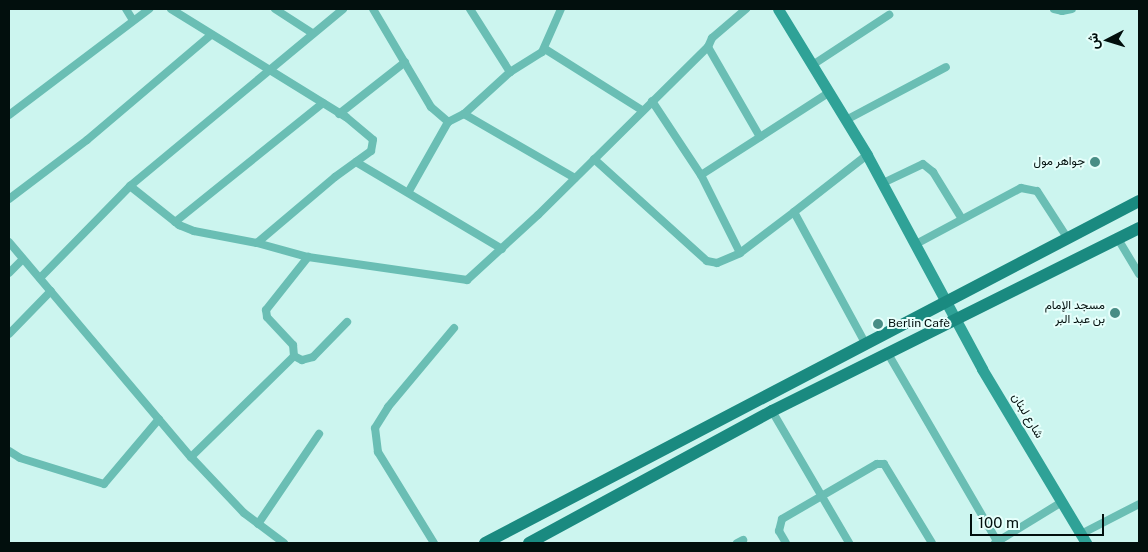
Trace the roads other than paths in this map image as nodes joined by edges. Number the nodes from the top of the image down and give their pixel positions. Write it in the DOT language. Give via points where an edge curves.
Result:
graph roads {
  1 [pos="126,9"];
  2 [pos="149,9"];
  3 [pos="170,9"];
  4 [pos="275,9"];
  5 [pos="343,9"];
  6 [pos="373,9"];
  7 [pos="470,9"];
  8 [pos="561,9"];
  9 [pos="746,9"];
  10 [pos="778,9"];
  11 [pos="1054,9"];
  12 [pos="1072,9"];
  13 [pos="888,15"];
  14 [pos="133,20"];
  15 [pos="312,33"];
  16 [pos="211,35"];
  17 [pos="708,46"];
  18 [pos="545,49"];
  19 [pos="404,62"];
  20 [pos="814,64"];
  21 [pos="946,67"];
  22 [pos="267,70"];
  23 [pos="510,72"];
  24 [pos="830,92"];
  25 [pos="652,101"];
  26 [pos="322,103"];
  27 [pos="642,110"];
  28 [pos="339,114"];
  29 [pos="464,114"];
  30 [pos="9,115"];
  31 [pos="846,120"];
  32 [pos="448,122"];
  33 [pos="760,136"];
  34 [pos="867,155"];
  35 [pos="594,159"];
  36 [pos="356,162"];
  37 [pos="701,175"];
  38 [pos="575,178"];
  39 [pos="883,183"];
  40 [pos="130,186"];
  41 [pos="409,191"];
  42 [pos="9,199"];
  43 [pos="1139,201"];
  44 [pos="794,212"];
  45 [pos="962,219"];
  46 [pos="176,222"];
  47 [pos="1139,228"];
  48 [pos="1068,239"];
  49 [pos="1118,239"];
  50 [pos="9,242"];
  51 [pos="257,243"];
  52 [pos="916,244"];
  53 [pos="502,249"];
  54 [pos="740,253"];
  55 [pos="308,257"];
  56 [pos="22,260"];
  57 [pos="9,272"];
  58 [pos="1139,274"];
  59 [pos="40,278"];
  60 [pos="51,291"];
  61 [pos="945,302"];
  62 [pos="955,320"];
  63 [pos="347,322"];
  64 [pos="454,328"];
  65 [pos="9,334"];
  66 [pos="865,343"];
  67 [pos="888,352"];
  68 [pos="294,356"];
  69 [pos="772,411"];
  70 [pos="159,419"];
  71 [pos="318,434"];
  72 [pos="9,451"];
  73 [pos="191,457"];
  74 [pos="823,496"];
  75 [pos="1062,502"];
  76 [pos="1139,504"];
  77 [pos="258,524"];
  78 [pos="1084,539"];
  79 [pos="284,543"];
  80 [pos="434,543"];
  81 [pos="485,543"];
  82 [pos="528,543"];
  83 [pos="786,543"];
  84 [pos="849,543"];
  85 [pos="932,543"];
  86 [pos="997,543"];
  1 -- 14 [label="street"];
  2 -- 14 [label="street"];
  3 -- 16 [label="street"];
  4 -- 15 [label="street"];
  5 -- 15 [label="street"];
  6 -- 19 [label="street"];
  7 -- 23 [label="street"];
  8 -- 18 [label="street"];
  9 -- 17 [label="street" via="712,38"];
  10 -- 20 [label="street, شارع لبنان"];
  11 -- 12 [label="street" via="1062,12"];
  13 -- 20 [label="street"];
  14 -- 30 [label="street"];
  15 -- 22 [label="street"];
  16 -- 22 [label="street"];
  16 -- 42 [label="street" via="88,140"];
  17 -- 25 [label="street"];
  17 -- 33 [label="street"];
  18 -- 23 [label="street"];
  18 -- 27 [label="street"];
  19 -- 28 [label="street"];
  19 -- 32 [label="street" via="431,107"];
  20 -- 24 [label="street, شارع لبنان"];
  21 -- 31 [label="street"];
  22 -- 26 [label="street"];
  22 -- 40 [label="street"];
  23 -- 29 [label="street"];
  24 -- 31 [label="street, شارع لبنان"];
  24 -- 33 [label="street"];
  25 -- 27 [label="street"];
  25 -- 37 [label="street"];
  26 -- 28 [label="street"];
  26 -- 46 [label="street"];
  27 -- 35 [label="street"];
  28 -- 36 [label="street" via="373,140 371,152"];
  29 -- 32 [label="street"];
  29 -- 38 [label="street"];
  31 -- 34 [label="street, شارع لبنان"];
  32 -- 41 [label="street"];
  33 -- 37 [label="street"];
  34 -- 39 [label="street, شارع لبنان"];
  34 -- 44 [label="street"];
  35 -- 38 [label="street"];
  35 -- 54 [label="street" via="696,254 717,263"];
  36 -- 41 [label="street"];
  36 -- 51 [label="street"];
  37 -- 54 [label="street"];
  38 -- 53 [label="street"];
  39 -- 45 [label="street" via="923,164 933,172"];
  39 -- 52 [label="street, شارع لبنان"];
  40 -- 46 [label="street"];
  40 -- 59 [label="street"];
  41 -- 53 [label="street"];
  43 -- 48 [label="main road"];
  44 -- 54 [label="street"];
  44 -- 66 [label="street"];
  45 -- 48 [label="street" via="1021,188 1030,188 1037,191"];
  45 -- 52 [label="street"];
  46 -- 51 [label="street" via="194,231"];
  47 -- 49 [label="main road"];
  48 -- 61 [label="main road"];
  49 -- 58 [label="street"];
  49 -- 62 [label="main road"];
  50 -- 56 [label="street"];
  51 -- 55 [label="street"];
  52 -- 61 [label="street, شارع لبنان"];
  53 -- 55 [label="street" via="472,277 463,281"];
  55 -- 68 [label="street" via="266,310 267,317 293,345"];
  56 -- 57 [label="street"];
  56 -- 59 [label="street"];
  59 -- 60 [label="street"];
  60 -- 65 [label="street"];
  60 -- 70 [label="street"];
  61 -- 62 [label="street, شارع لبنان"];
  61 -- 66 [label="main road"];
  62 -- 67 [label="main road"];
  62 -- 75 [label="street, شارع لبنان"];
  63 -- 68 [label="street" via="312,357 302,360"];
  64 -- 80 [label="street" via="388,407 375,428 378,452"];
  66 -- 81 [label="main road"];
  67 -- 69 [label="main road"];
  67 -- 86 [label="street"];
  68 -- 73 [label="street"];
  69 -- 74 [label="street"];
  69 -- 82 [label="main road"];
  70 -- 72 [label="street" via="104,484 20,458"];
  70 -- 73 [label="street"];
  71 -- 77 [label="street"];
  73 -- 77 [label="street"];
  74 -- 83 [label="street" via="782,519 779,531"];
  74 -- 84 [label="street"];
  74 -- 85 [label="street" via="876,464 884,464"];
  75 -- 78 [label="street, شارع لبنان"];
  75 -- 86 [label="street"];
  76 -- 78 [label="street"];
  77 -- 79 [label="street"];
}
